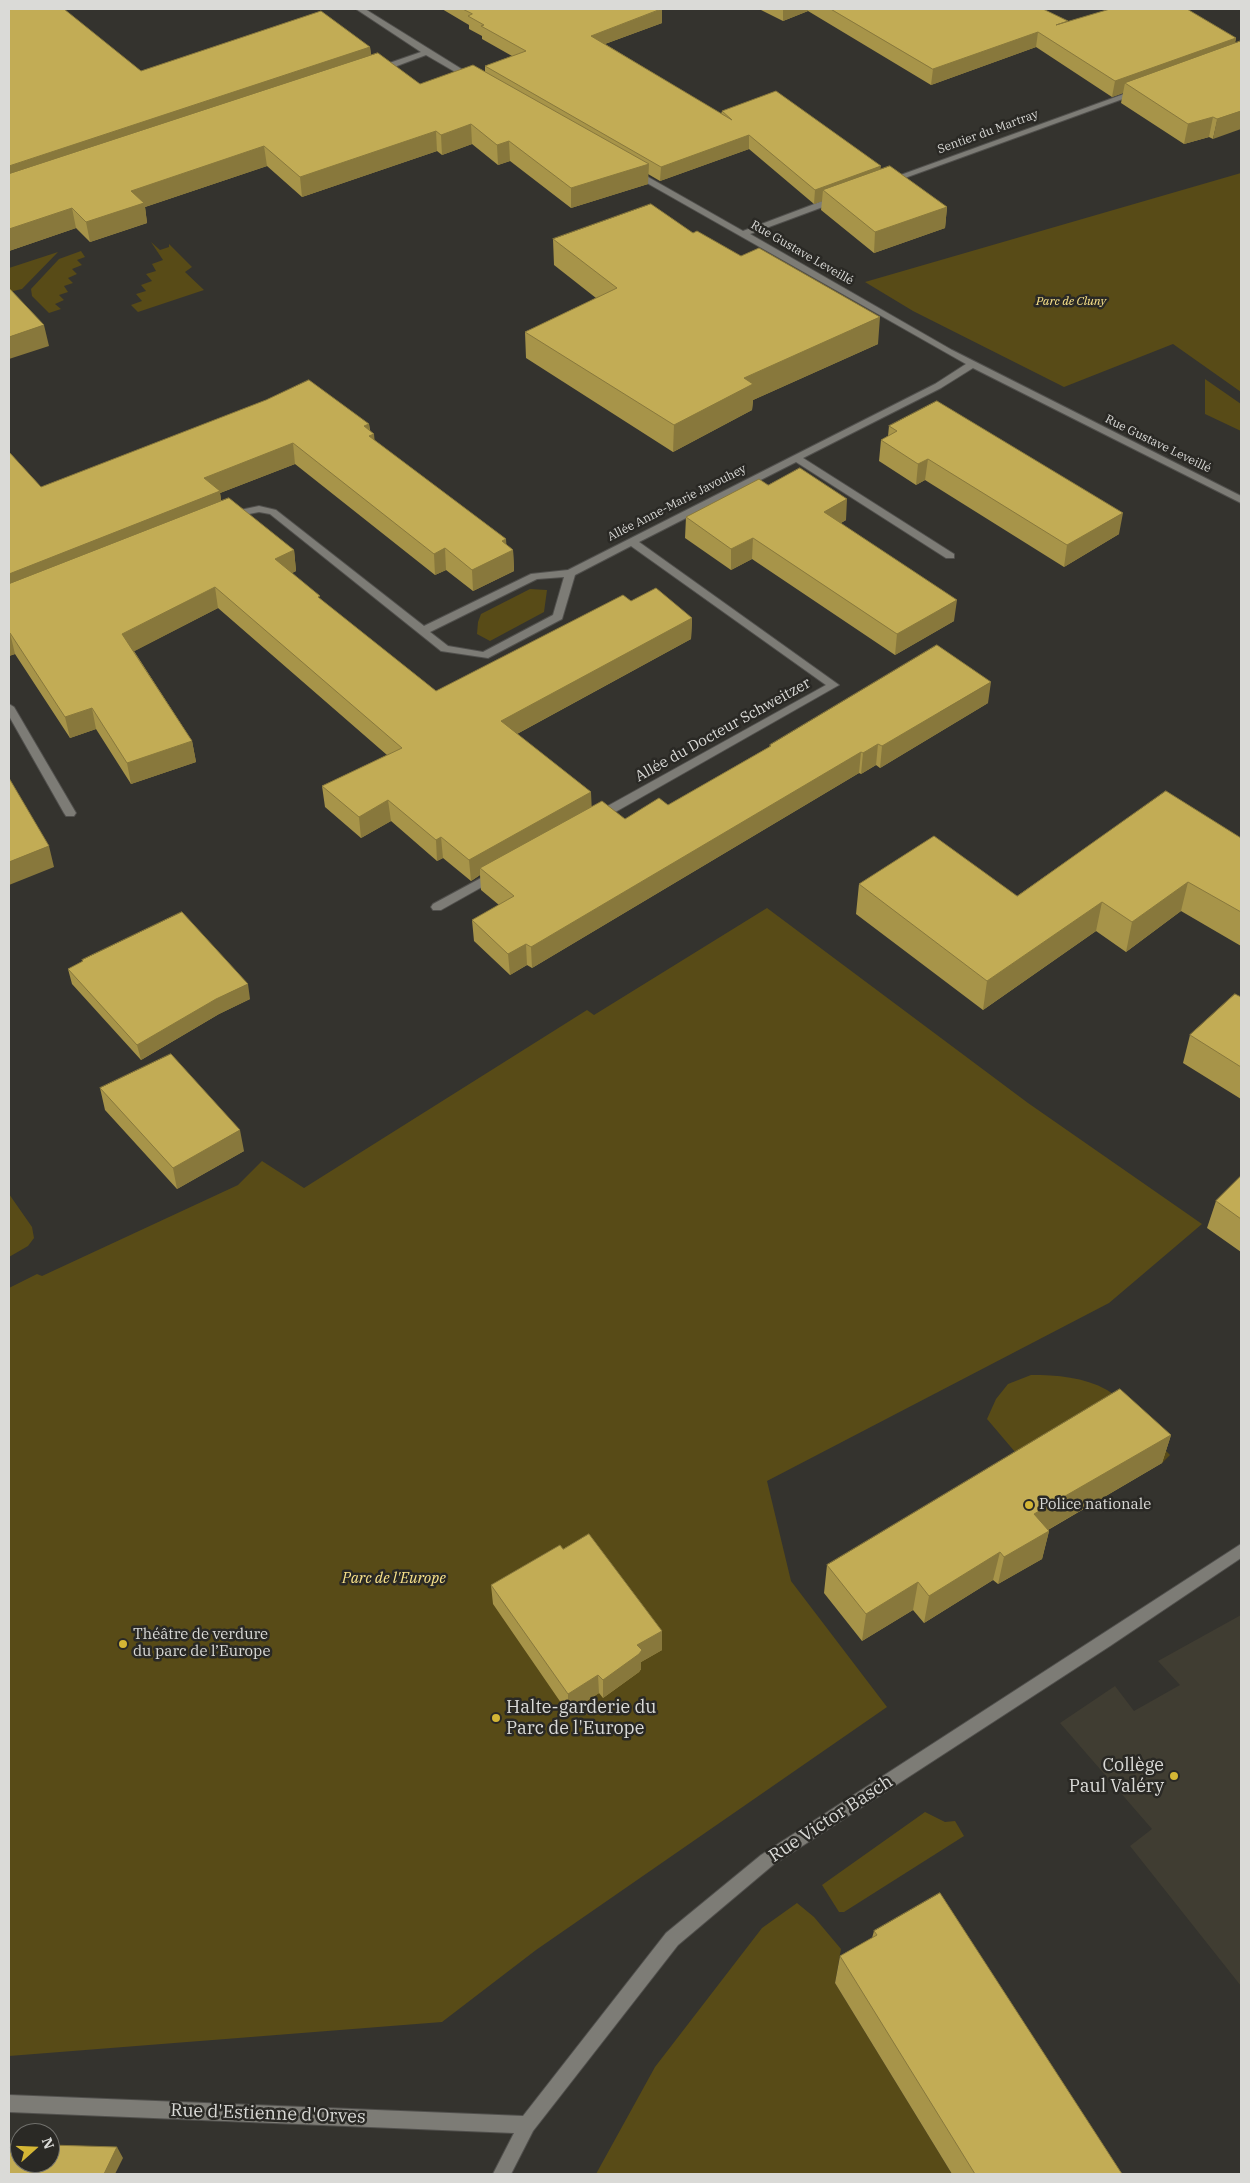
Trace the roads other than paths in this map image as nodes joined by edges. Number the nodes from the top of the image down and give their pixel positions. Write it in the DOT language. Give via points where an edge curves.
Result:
graph roads {
  1 [pos="360,9"];
  2 [pos="427,52"];
  3 [pos="372,72"];
  4 [pos="484,84"];
  5 [pos="1149,88"];
  6 [pos="626,168"];
  7 [pos="881,184"];
  8 [pos="844,197"];
  9 [pos="743,234"];
  10 [pos="972,364"];
  11 [pos="796,458"];
  12 [pos="1241,500"];
  13 [pos="221,518"];
  14 [pos="631,542"];
  15 [pos="950,556"];
  16 [pos="570,573"];
  17 [pos="423,631"];
  18 [pos="9,707"];
  19 [pos="70,813"];
  20 [pos="592,820"];
  21 [pos="506,868"];
  22 [pos="437,907"];
  23 [pos="1241,1550"];
  24 [pos="9,2104"];
  25 [pos="527,2125"];
  26 [pos="502,2174"];
  1 -- 2 [label="street"];
  2 -- 3 [label="street"];
  2 -- 4 [label="street"];
  5 -- 7 [label="street, Sentier du Martray"];
  6 -- 9 [label="street, Rue Gustave Leveillé"];
  8 -- 9 [label="street"];
  9 -- 10 [label="street, Rue Gustave Leveillé"];
  10 -- 11 [label="street, Allée Anne-Marie Javouhey" via="938,386"];
  10 -- 12 [label="street, Rue Gustave Leveillé"];
  11 -- 14 [label="street, Allée Anne-Marie Javouhey"];
  11 -- 15 [label="street"];
  13 -- 17 [label="street" via="245,510 273,512"];
  14 -- 16 [label="street, Allée Anne-Marie Javouhey"];
  14 -- 20 [label="street, Allée du Docteur Schweitzer" via="834,685"];
  16 -- 17 [label="street, Allée Anne-Marie Javouhey" via="535,576"];
  16 -- 17 [label="street" via="558,617 484,656 445,649"];
  18 -- 19 [label="street"];
  21 -- 22 [label="street"];
  23 -- 25 [label="street, Rue Victor Basch" via="767,1860 672,1939"];
  24 -- 25 [label="street, Rue d'Estienne d'Orves"];
  25 -- 26 [label="street, Rue Victor Basch"];
}
